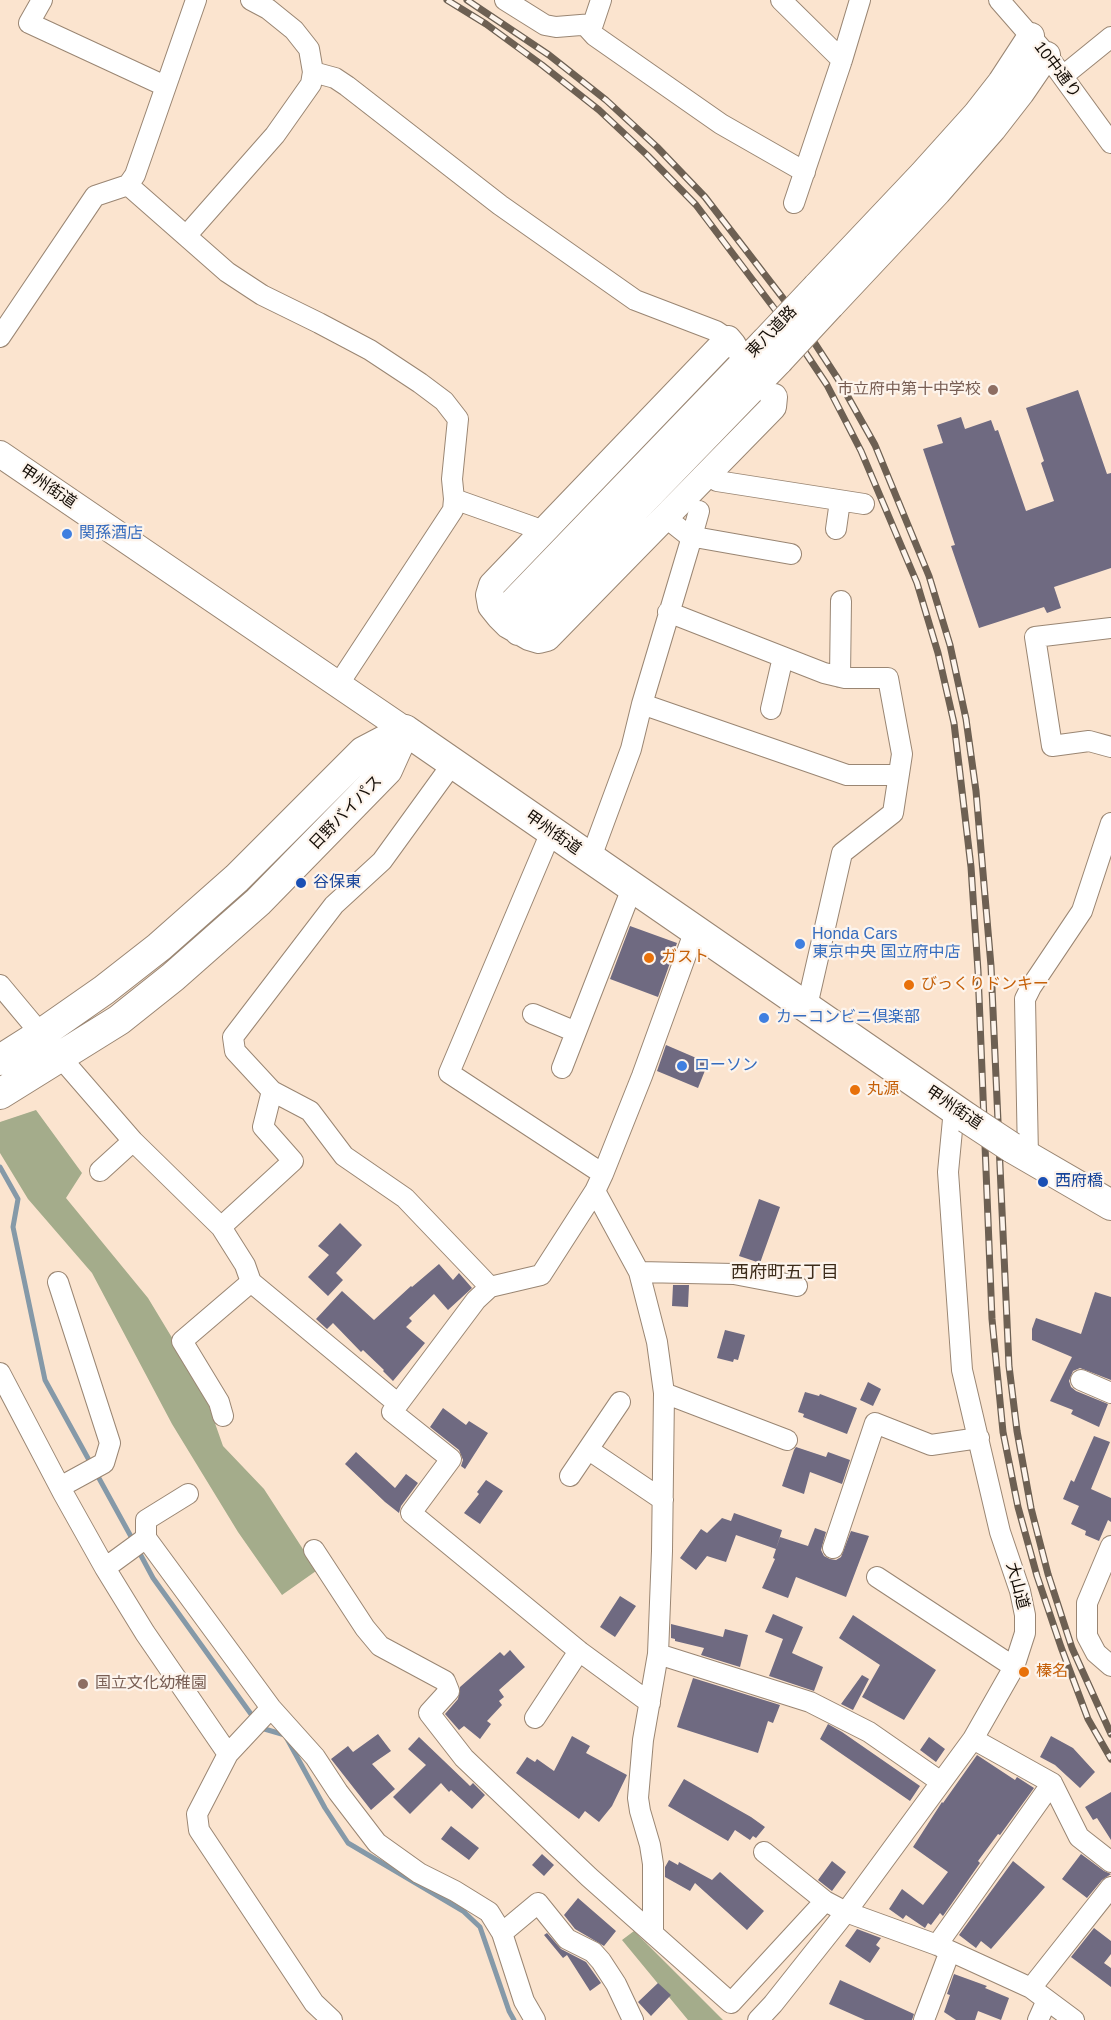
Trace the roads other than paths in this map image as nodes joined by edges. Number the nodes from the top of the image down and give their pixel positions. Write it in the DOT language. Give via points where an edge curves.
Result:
graph roads {
  1 [pos="42,0"];
  2 [pos="196,0"];
  3 [pos="251,0"];
  4 [pos="505,0"];
  5 [pos="601,0"];
  6 [pos="781,0"];
  7 [pos="860,0"];
  8 [pos="999,0"];
  9 [pos="585,25"];
  10 [pos="1111,37"];
  11 [pos="1039,45"];
  12 [pos="842,60"];
  13 [pos="313,72"];
  14 [pos="1063,76"];
  15 [pos="165,86"];
  16 [pos="1111,143"];
  17 [pos="805,172"];
  18 [pos="128,185"];
  19 [pos="794,203"];
  20 [pos="186,236"];
  21 [pos="824,296"];
  22 [pos="0,337"];
  23 [pos="730,342"];
  24 [pos="774,397"];
  25 [pos="0,454"];
  26 [pos="708,473"];
  27 [pos="454,499"];
  28 [pos="840,501"];
  29 [pos="864,504"];
  30 [pos="699,511"];
  31 [pos="665,517"];
  32 [pos="837,529"];
  33 [pos="541,534"];
  34 [pos="689,536"];
  35 [pos="791,554"];
  36 [pos="841,601"];
  37 [pos="668,612"];
  38 [pos="509,624"];
  39 [pos="1111,628"];
  40 [pos="783,657"];
  41 [pos="840,677"];
  42 [pos="338,685"];
  43 [pos="642,704"];
  44 [pos="771,709"];
  45 [pos="405,730"];
  46 [pos="1111,747"];
  47 [pos="453,763"];
  48 [pos="898,775"];
  49 [pos="1111,824"];
  50 [pos="551,832"];
  51 [pos="590,860"];
  52 [pos="632,888"];
  53 [pos="695,930"];
  54 [pos="0,985"];
  55 [pos="807,1006"];
  56 [pos="532,1014"];
  57 [pos="576,1032"];
  58 [pos="41,1034"];
  59 [pos="4,1058"];
  60 [pos="61,1058"];
  61 [pos="562,1068"];
  62 [pos="272,1090"];
  63 [pos="0,1094"];
  64 [pos="961,1114"];
  65 [pos="133,1141"];
  66 [pos="1020,1152"];
  67 [pos="100,1171"];
  68 [pos="599,1183"];
  69 [pos="1111,1204"];
  70 [pos="222,1227"];
  71 [pos="639,1272"];
  72 [pos="58,1282"];
  73 [pos="251,1282"];
  74 [pos="797,1286"];
  75 [pos="490,1287"];
  76 [pos="0,1373"];
  77 [pos="1081,1380"];
  78 [pos="663,1393"];
  79 [pos="1111,1393"];
  80 [pos="620,1402"];
  81 [pos="397,1403"];
  82 [pos="224,1416"];
  83 [pos="979,1438"];
  84 [pos="787,1440"];
  85 [pos="589,1450"];
  86 [pos="570,1476"];
  87 [pos="60,1487"];
  88 [pos="188,1494"];
  89 [pos="663,1500"];
  90 [pos="138,1544"];
  91 [pos="1111,1546"];
  92 [pos="833,1548"];
  93 [pos="314,1551"];
  94 [pos="105,1568"];
  95 [pos="877,1577"];
  96 [pos="579,1651"];
  97 [pos="658,1654"];
  98 [pos="1111,1666"];
  99 [pos="1014,1667"];
  100 [pos="650,1703"];
  101 [pos="262,1717"];
  102 [pos="536,1718"];
  103 [pos="973,1739"];
  104 [pos="228,1754"];
  105 [pos="941,1782"];
  106 [pos="1052,1783"];
  107 [pos="764,1852"];
  108 [pos="1111,1862"];
  109 [pos="1111,1887"];
  110 [pos="825,1901"];
  111 [pos="846,1912"];
  112 [pos="502,1933"];
  113 [pos="654,1934"];
  114 [pos="944,1948"];
  115 [pos="1039,1994"];
  116 [pos="332,2020"];
  117 [pos="535,2020"];
  118 [pos="633,2020"];
  119 [pos="758,2020"];
  120 [pos="924,2020"];
  121 [pos="1038,2020"];
  122 [pos="1074,2020"];
  1 -- 15 [label="street" via="29,23"];
  2 -- 15 [label="street"];
  3 -- 13 [label="street" via="294,30 309,49"];
  4 -- 9 [label="street" via="545,25"];
  5 -- 9 [label="street" via="593,24"];
  6 -- 12 [label="street"];
  7 -- 12 [label="street"];
  8 -- 11 [label="street, 10中通り"];
  9 -- 17 [label="street" via="595,36 721,124"];
  10 -- 14 [label="street"];
  11 -- 14 [label="street, 10中通り"];
  11 -- 21 [label="main road, 東八道路" via="993,129 938,192"];
  12 -- 17 [label="street"];
  13 -- 20 [label="street" via="311,84 276,135"];
  13 -- 23 [label="street" via="347,86 500,205 635,300 716,331"];
  14 -- 16 [label="street, 10中通り"];
  15 -- 18 [label="street" via="135,175"];
  17 -- 19 [label="street"];
  18 -- 20 [label="street"];
  18 -- 22 [label="street" via="95,196"];
  20 -- 27 [label="street" via="227,272 262,295 370,350 444,401 458,419"];
  21 -- 38 [label="main road, 東八道路, bridge" via="764,341"];
  21 -- 38 [label="main road, 東八道路, bridge" via="780,361"];
  23 -- 33 [label="main road"];
  24 -- 26 [label="main road" via="773,407"];
  25 -- 42 [label="main road, 甲州街道"];
  26 -- 28 [label="street" via="717,481"];
  26 -- 31 [label="main road"];
  27 -- 33 [label="street" via="533,527"];
  27 -- 42 [label="street" via="453,510"];
  28 -- 29 [label="street"];
  28 -- 32 [label="street"];
  30 -- 34 [label="street"];
  31 -- 34 [label="street"];
  31 -- 38 [label="main road" via="548,638 539,640"];
  33 -- 38 [label="main road" via="492,585 491,606"];
  34 -- 35 [label="street"];
  34 -- 37 [label="street"];
  36 -- 41 [label="street"];
  37 -- 40 [label="street"];
  37 -- 43 [label="street"];
  39 -- 46 [label="street" via="1035,637 1052,746 1089,741"];
  40 -- 41 [label="street"];
  40 -- 44 [label="street"];
  41 -- 48 [label="street" via="888,678 902,754"];
  42 -- 45 [label="main road, 甲州街道"];
  43 -- 48 [label="street" via="847,775"];
  43 -- 51 [label="street" via="631,749"];
  45 -- 47 [label="highway, 甲州街道"];
  45 -- 58 [label="highway, 日野バイパス" via="363,752 237,878 159,947"];
  45 -- 60 [label="highway, 日野バイパス" via="387,770 258,902 119,1020"];
  47 -- 50 [label="highway, 甲州街道"];
  47 -- 62 [label="street" via="382,861 334,905 233,1037 235,1051"];
  48 -- 55 [label="street" via="893,813 842,853"];
  49 -- 66 [label="street" via="1082,911 1025,999"];
  50 -- 51 [label="highway, 甲州街道"];
  50 -- 68 [label="street" via="449,1073"];
  51 -- 52 [label="highway, 甲州街道"];
  52 -- 53 [label="highway, 甲州街道"];
  52 -- 57 [label="street"];
  53 -- 55 [label="highway, 甲州街道"];
  53 -- 68 [label="street"];
  54 -- 58 [label="street"];
  55 -- 64 [label="highway, 甲州街道"];
  56 -- 57 [label="street"];
  57 -- 61 [label="street"];
  58 -- 59 [label="highway, 日野バイパス"];
  60 -- 63 [label="highway, 日野バイパス"];
  60 -- 65 [label="street"];
  62 -- 70 [label="street" via="263,1127 293,1161"];
  62 -- 75 [label="street" via="310,1112 344,1155 405,1198"];
  64 -- 66 [label="highway, 甲州街道, bridge"];
  64 -- 83 [label="street, 大山道" via="948,1172 962,1370"];
  65 -- 67 [label="street"];
  65 -- 70 [label="street"];
  66 -- 69 [label="highway, 甲州街道"];
  68 -- 71 [label="street"];
  68 -- 75 [label="street" via="541,1275"];
  70 -- 73 [label="street"];
  71 -- 74 [label="street" via="734,1274"];
  71 -- 78 [label="street" via="657,1342"];
  72 -- 87 [label="street" via="110,1443 104,1463"];
  73 -- 81 [label="street"];
  73 -- 82 [label="street" via="182,1341"];
  75 -- 81 [label="street"];
  76 -- 87 [label="street"];
  77 -- 79 [label="street"];
  78 -- 84 [label="street"];
  78 -- 89 [label="street"];
  80 -- 85 [label="street"];
  81 -- 96 [label="street" via="392,1412 451,1459 411,1513"];
  83 -- 92 [label="street" via="931,1445 875,1423"];
  83 -- 99 [label="street, 大山道" via="1000,1532 1025,1615 1025,1633"];
  85 -- 86 [label="street"];
  85 -- 89 [label="street"];
  87 -- 94 [label="street"];
  88 -- 90 [label="street" via="146,1520"];
  89 -- 97 [label="street"];
  90 -- 94 [label="street"];
  90 -- 101 [label="street"];
  91 -- 98 [label="street" via="1087,1603 1087,1636 1096,1653"];
  93 -- 113 [label="street" via="380,1646 445,1681 449,1691 429,1713 464,1758 589,1878"];
  94 -- 104 [label="street" via="145,1634"];
  95 -- 99 [label="street"];
  96 -- 100 [label="street"];
  96 -- 102 [label="street"];
  97 -- 100 [label="street"];
  97 -- 105 [label="street" via="810,1702 870,1732"];
  99 -- 103 [label="street, 大山道"];
  100 -- 113 [label="street" via="638,1798 650,1845"];
  101 -- 104 [label="street"];
  101 -- 112 [label="street" via="315,1757 377,1843 419,1873 489,1912"];
  103 -- 105 [label="street, 大山道"];
  103 -- 106 [label="street"];
  104 -- 116 [label="street" via="197,1814 199,1830 314,2003"];
  105 -- 111 [label="street, 大山道"];
  106 -- 108 [label="street" via="1079,1837"];
  106 -- 114 [label="street"];
  107 -- 110 [label="street"];
  109 -- 115 [label="street"];
  110 -- 111 [label="street"];
  110 -- 113 [label="street" via="731,2003"];
  111 -- 114 [label="street"];
  111 -- 119 [label="street, 大山道"];
  112 -- 117 [label="street" via="524,2001"];
  112 -- 118 [label="street" via="538,1903 567,1939 593,1952 601,1961"];
  114 -- 115 [label="street"];
  114 -- 120 [label="street"];
  115 -- 121 [label="street"];
  115 -- 122 [label="street"];
}
